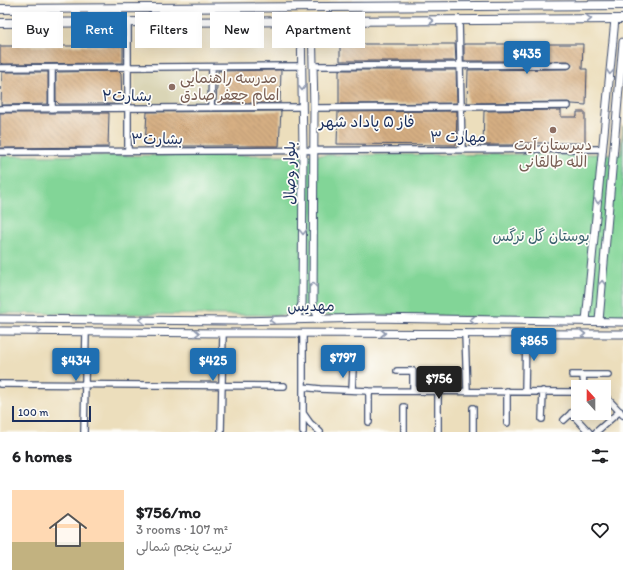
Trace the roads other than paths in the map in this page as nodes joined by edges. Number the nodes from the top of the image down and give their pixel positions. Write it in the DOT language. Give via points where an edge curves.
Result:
graph roads {
  1 [pos="461,3"];
  2 [pos="302,4"];
  3 [pos="313,4"];
  4 [pos="623,5"];
  5 [pos="561,6"];
  6 [pos="109,8"];
  7 [pos="0,9"];
  8 [pos="109,12"];
  9 [pos="561,19"];
  10 [pos="619,19"];
  11 [pos="272,21"];
  12 [pos="365,21"];
  13 [pos="460,21"];
  14 [pos="71,22"];
  15 [pos="128,22"];
  16 [pos="0,23"];
  17 [pos="623,42"];
  18 [pos="302,48"];
  19 [pos="313,48"];
  20 [pos="460,65"];
  21 [pos="568,65"];
  22 [pos="302,66"];
  23 [pos="314,66"];
  24 [pos="128,67"];
  25 [pos="212,67"];
  26 [pos="0,68"];
  27 [pos="52,68"];
  28 [pos="568,106"];
  29 [pos="302,107"];
  30 [pos="128,108"];
  31 [pos="211,108"];
  32 [pos="314,108"];
  33 [pos="461,108"];
  34 [pos="0,109"];
  35 [pos="52,109"];
  36 [pos="606,112"];
  37 [pos="617,113"];
  38 [pos="462,149"];
  39 [pos="603,149"];
  40 [pos="303,150"];
  41 [pos="314,150"];
  42 [pos="128,151"];
  43 [pos="0,152"];
  44 [pos="0,319"];
  45 [pos="290,319"];
  46 [pos="324,319"];
  47 [pos="492,320"];
  48 [pos="173,321"];
  49 [pos="586,321"];
  50 [pos="599,321"];
  51 [pos="623,322"];
  52 [pos="0,331"];
  53 [pos="86,332"];
  54 [pos="173,332"];
  55 [pos="223,333"];
  56 [pos="303,333"];
  57 [pos="465,333"];
  58 [pos="492,333"];
  59 [pos="526,334"];
  60 [pos="623,334"];
  61 [pos="353,368"];
  62 [pos="397,371"];
  63 [pos="572,375"];
  64 [pos="608,375"];
  65 [pos="583,376"];
  66 [pos="583,380"];
  67 [pos="0,384"];
  68 [pos="85,385"];
  69 [pos="222,385"];
  70 [pos="284,386"];
  71 [pos="303,387"];
  72 [pos="352,390"];
  73 [pos="369,391"];
  74 [pos="413,391"];
  75 [pos="438,391"];
  76 [pos="467,391"];
  77 [pos="507,391"];
  78 [pos="525,391"];
  79 [pos="543,391"];
  80 [pos="571,392"];
  81 [pos="611,402"];
  82 [pos="404,407"];
  83 [pos="473,408"];
  84 [pos="303,412"];
  85 [pos="571,413"];
  86 [pos="621,413"];
  87 [pos="542,419"];
  88 [pos="564,420"];
  89 [pos="578,420"];
  90 [pos="369,422"];
  91 [pos="507,423"];
  92 [pos="84,432"];
  93 [pos="221,432"];
  94 [pos="303,432"];
  95 [pos="320,432"];
  96 [pos="404,432"];
  97 [pos="438,432"];
  98 [pos="473,432"];
  99 [pos="589,432"];
  100 [pos="596,432"];
  1 -- 3 [label="main road"];
  1 -- 5 [label="main road"];
  2 -- 3 [label="main road"];
  2 -- 6 [label="main road"];
  4 -- 5 [label="main road"];
  5 -- 9 [label="main road"];
  6 -- 7 [label="main road"];
  6 -- 8 [label="main road"];
  9 -- 10 [label="main road, one-way"];
  9 -- 13 [label="main road"];
  10 -- 36 [label="street, one-way"];
  11 -- 15 [label="main road"];
  12 -- 13 [label="main road, one-way"];
  13 -- 20 [label="street"];
  14 -- 16 [label="main road"];
  15 -- 24 [label="street"];
  17 -- 37 [label="street"];
  18 -- 22 [label="street, بلوار وصال"];
  19 -- 23 [label="street, بلوار وصال"];
  20 -- 21 [label="street"];
  20 -- 23 [label="street"];
  20 -- 33 [label="street"];
  22 -- 25 [label="street"];
  22 -- 29 [label="street, بلوار وصال, one-way"];
  23 -- 32 [label="street, بلوار وصال"];
  24 -- 25 [label="street"];
  24 -- 27 [label="street"];
  24 -- 30 [label="street"];
  25 -- 31 [label="street"];
  26 -- 27 [label="street"];
  27 -- 35 [label="street"];
  28 -- 33 [label="street"];
  29 -- 31 [label="street, بشارت۲"];
  29 -- 40 [label="street, بلوار وصال"];
  30 -- 31 [label="street, بشارت۲"];
  30 -- 35 [label="street, بشارت۲"];
  30 -- 42 [label="street"];
  32 -- 33 [label="street"];
  32 -- 41 [label="street, بلوار وصال"];
  33 -- 38 [label="street"];
  34 -- 35 [label="street, بشارت۲"];
  36 -- 37 [label="street"];
  36 -- 39 [label="street"];
  50 -- 37 [label="street, one-way"];
  38 -- 39 [label="street, مهارت ۳"];
  38 -- 41 [label="street, مهارت ۳"];
  39 -- 49 [label="street, one-way"];
  40 -- 41 [label="street, بشارت۳"];
  40 -- 42 [label="street, بشارت۳"];
  40 -- 45 [label="street, بلوار وصال, one-way" via="302,304 298,314"];
  46 -- 41 [label="street, بلوار وصال, one-way" via="317,314 313,305"];
  42 -- 43 [label="street, بشارت۳"];
  48 -- 44 [label="street, مهدیس, one-way"];
  45 -- 46 [label="street, مهدیس"];
  45 -- 48 [label="street, مهدیس, one-way"];
  47 -- 46 [label="street, مهدیس, one-way"];
  47 -- 49 [label="street, مهدیس"];
  47 -- 58 [label="street"];
  48 -- 54 [label="street"];
  49 -- 50 [label="street, مهدیس"];
  50 -- 51 [label="street, مهدیس"];
  52 -- 53 [label="street, مهدیس, one-way"];
  53 -- 54 [label="street, مهدیس"];
  53 -- 68 [label="street"];
  54 -- 55 [label="street, مهدیس, one-way"];
  55 -- 56 [label="street, مهدیس"];
  55 -- 69 [label="street"];
  56 -- 57 [label="street, مهدیس, one-way"];
  56 -- 71 [label="street"];
  57 -- 58 [label="street, مهدیس"];
  57 -- 76 [label="street"];
  58 -- 59 [label="street, مهدیس"];
  59 -- 60 [label="street, مهدیس, one-way"];
  59 -- 78 [label="street"];
  61 -- 72 [label="street"];
  62 -- 74 [label="street" via="413,371"];
  63 -- 65 [label="street"];
  64 -- 65 [label="street"];
  65 -- 66 [label="street"];
  67 -- 68 [label="street"];
  68 -- 69 [label="street"];
  68 -- 92 [label="street"];
  69 -- 70 [label="street"];
  69 -- 93 [label="street"];
  71 -- 72 [label="street"];
  71 -- 84 [label="street"];
  72 -- 73 [label="street"];
  73 -- 74 [label="street"];
  73 -- 90 [label="street"];
  74 -- 75 [label="street"];
  75 -- 76 [label="street"];
  75 -- 97 [label="street"];
  76 -- 77 [label="street"];
  77 -- 78 [label="street"];
  77 -- 91 [label="street"];
  78 -- 79 [label="street"];
  79 -- 80 [label="street"];
  79 -- 87 [label="street"];
  81 -- 86 [label="street"];
  82 -- 96 [label="street"];
  83 -- 98 [label="street"];
  84 -- 94 [label="street"];
  84 -- 95 [label="street"];
  85 -- 88 [label="street"];
  86 -- 100 [label="street"];
  89 -- 99 [label="street"];
}
